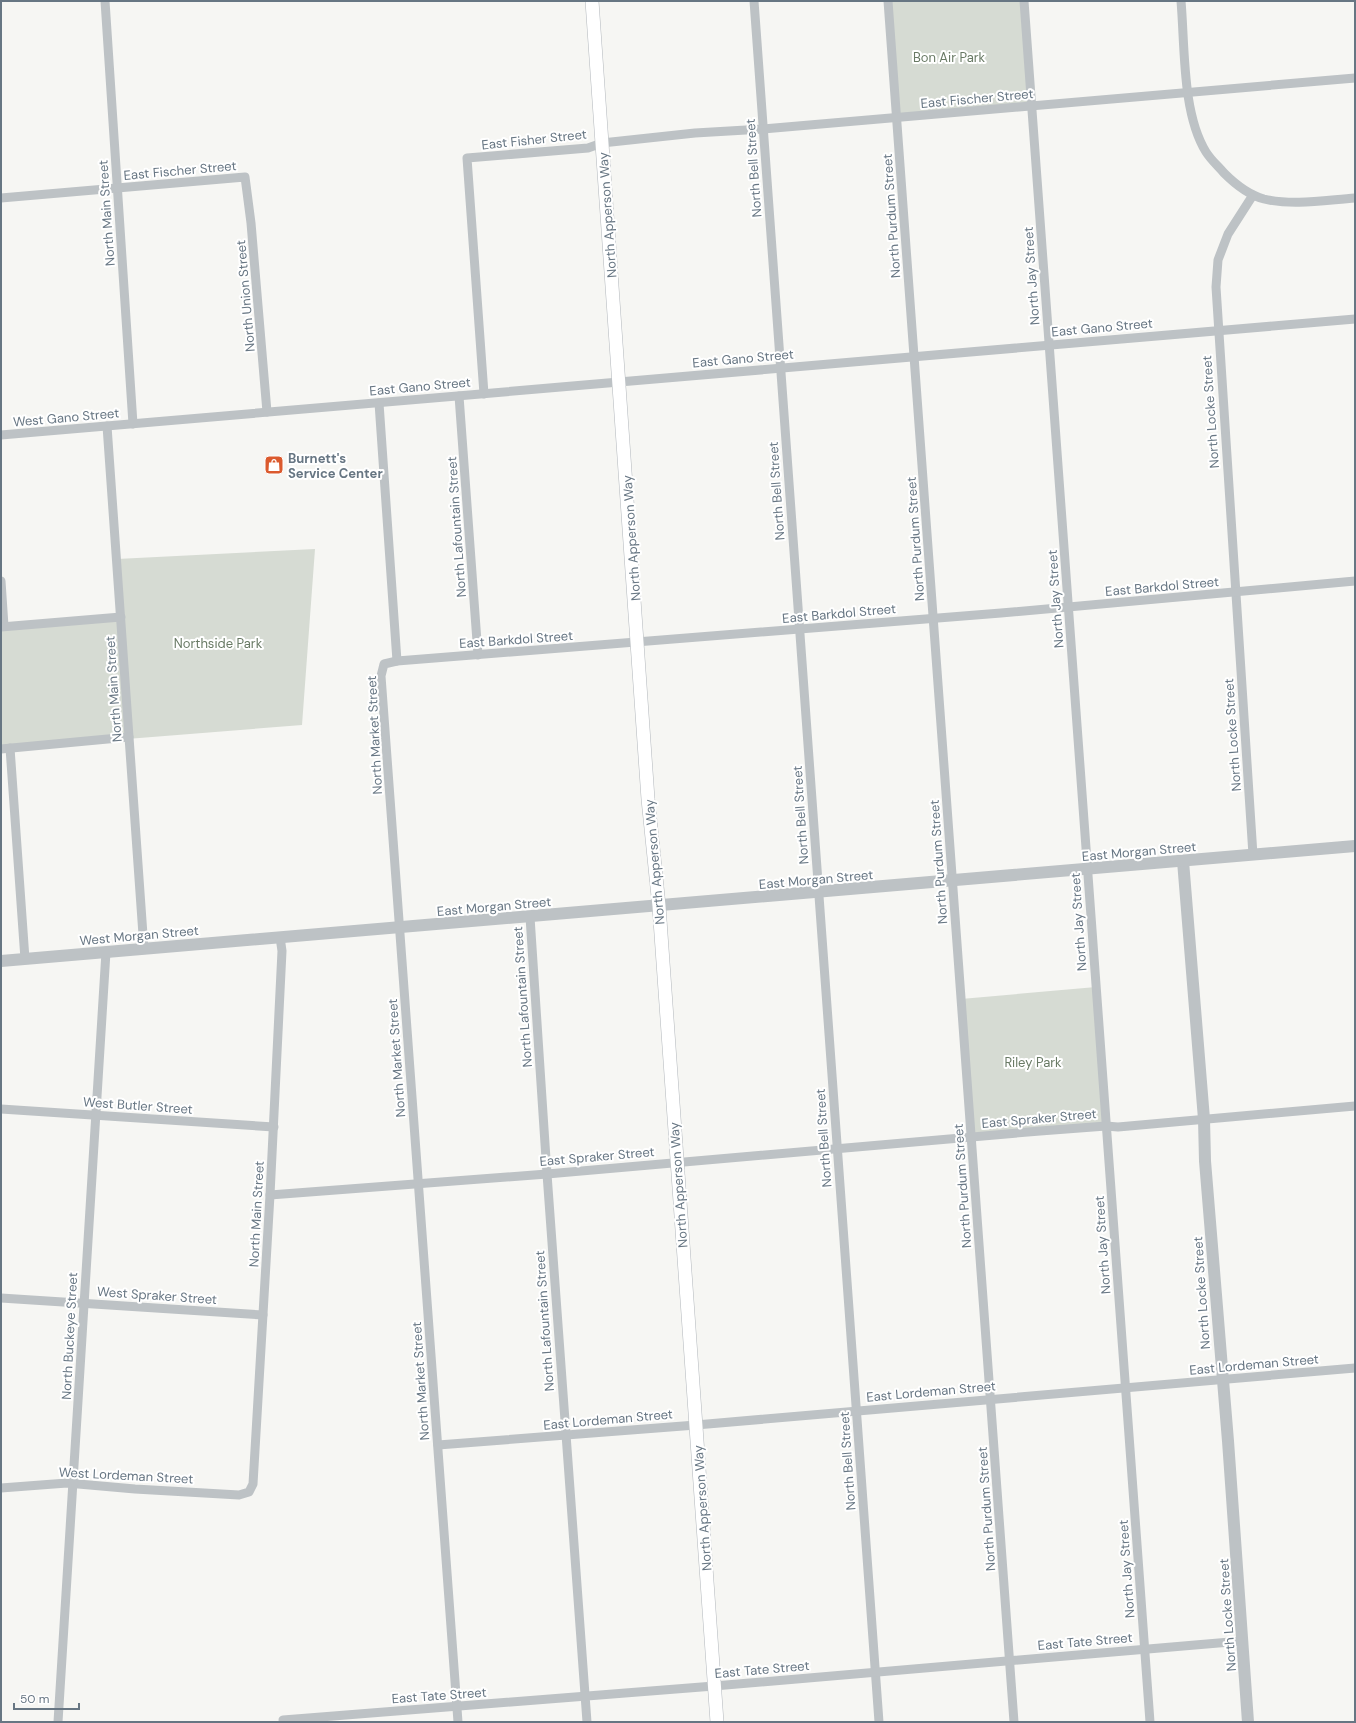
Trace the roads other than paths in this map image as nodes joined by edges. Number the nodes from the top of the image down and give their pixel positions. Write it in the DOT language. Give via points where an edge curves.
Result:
graph roads {
  1 [pos="106,1"];
  2 [pos="592,1"];
  3 [pos="754,1"];
  4 [pos="888,1"];
  5 [pos="1024,1"];
  6 [pos="1181,1"];
  7 [pos="1355,78"];
  8 [pos="1188,93"];
  9 [pos="1032,107"];
  10 [pos="896,118"];
  11 [pos="763,129"];
  12 [pos="602,143"];
  13 [pos="245,177"];
  14 [pos="118,188"];
  15 [pos="1253,195"];
  16 [pos="1,198"];
  17 [pos="1355,198"];
  18 [pos="1355,319"];
  19 [pos="1219,330"];
  20 [pos="1049,344"];
  21 [pos="915,356"];
  22 [pos="780,367"];
  23 [pos="620,382"];
  24 [pos="484,394"];
  25 [pos="459,396"];
  26 [pos="379,403"];
  27 [pos="267,412"];
  28 [pos="133,424"];
  29 [pos="107,426"];
  30 [pos="1,435"];
  31 [pos="1,581"];
  32 [pos="1355,581"];
  33 [pos="1236,593"];
  34 [pos="1068,607"];
  35 [pos="121,617"];
  36 [pos="934,618"];
  37 [pos="2,627"];
  38 [pos="799,629"];
  39 [pos="638,642"];
  40 [pos="478,655"];
  41 [pos="397,661"];
  42 [pos="129,737"];
  43 [pos="6,749"];
  44 [pos="1355,849"];
  45 [pos="1253,855"];
  46 [pos="1183,861"];
  47 [pos="1087,869"];
  48 [pos="952,881"];
  49 [pos="819,893"];
  50 [pos="659,906"];
  51 [pos="530,917"];
  52 [pos="400,928"];
  53 [pos="280,937"];
  54 [pos="144,949"];
  55 [pos="106,952"];
  56 [pos="25,959"];
  57 [pos="1,961"];
  58 [pos="1355,1106"];
  59 [pos="1,1109"];
  60 [pos="96,1116"];
  61 [pos="1204,1119"];
  62 [pos="1106,1126"];
  63 [pos="274,1127"];
  64 [pos="971,1137"];
  65 [pos="837,1148"];
  66 [pos="676,1162"];
  67 [pos="547,1174"];
  68 [pos="419,1184"];
  69 [pos="270,1195"];
  70 [pos="1,1298"];
  71 [pos="84,1303"];
  72 [pos="263,1315"];
  73 [pos="1355,1368"];
  74 [pos="1222,1379"];
  75 [pos="1125,1388"];
  76 [pos="991,1399"];
  77 [pos="856,1411"];
  78 [pos="696,1425"];
  79 [pos="566,1435"];
  80 [pos="438,1445"];
  81 [pos="73,1485"];
  82 [pos="1,1488"];
  83 [pos="249,1492"];
  84 [pos="1242,1641"];
  85 [pos="1144,1649"];
  86 [pos="1010,1660"];
  87 [pos="876,1672"];
  88 [pos="714,1686"];
  89 [pos="585,1696"];
  90 [pos="457,1706"];
  91 [pos="283,1720"];
  92 [pos="58,1722"];
  93 [pos="458,1722"];
  94 [pos="587,1722"];
  95 [pos="717,1722"];
  96 [pos="879,1722"];
  97 [pos="1014,1722"];
  98 [pos="1150,1722"];
  99 [pos="1248,1722"];
  1 -- 14 [label="street, North Main Street"];
  2 -- 12 [label="main road, North Apperson Way"];
  3 -- 11 [label="street, North Bell Street"];
  4 -- 10 [label="street, North Purdum Street"];
  5 -- 9 [label="street, North Jay Street"];
  6 -- 8 [label="street"];
  7 -- 8 [label="street, East Fischer Street"];
  8 -- 9 [label="street, East Fischer Street"];
  8 -- 15 [label="street" via="1192,119 1207,154 1228,176"];
  9 -- 10 [label="street, East Fischer Street"];
  9 -- 20 [label="street, North Jay Street"];
  10 -- 11 [label="street, East Fischer Street"];
  10 -- 21 [label="street, North Purdum Street"];
  11 -- 12 [label="street, East Fischer Street"];
  11 -- 22 [label="street, North Bell Street"];
  12 -- 23 [label="main road, North Apperson Way"];
  12 -- 24 [label="street, East Fisher Street" via="588,148 468,158"];
  13 -- 14 [label="street, East Fischer Street"];
  13 -- 27 [label="street, North Union Street"];
  14 -- 16 [label="street, East Fischer Street"];
  14 -- 28 [label="street, North Main Street"];
  15 -- 17 [label="street" via="1265,199 1302,202"];
  15 -- 19 [label="street, North Locke Street" via="1228,234 1218,260 1216,287"];
  18 -- 19 [label="street, East Gano Street"];
  19 -- 20 [label="street, East Gano Street"];
  19 -- 33 [label="street, North Locke Street"];
  20 -- 21 [label="street, East Gano Street"];
  20 -- 34 [label="street, North Jay Street"];
  21 -- 22 [label="street, East Gano Street"];
  21 -- 36 [label="street, North Purdum Street"];
  22 -- 23 [label="street, East Gano Street"];
  22 -- 38 [label="street, North Bell Street"];
  23 -- 24 [label="street, East Gano Street"];
  23 -- 39 [label="main road, North Apperson Way"];
  24 -- 25 [label="street, East Gano Street"];
  25 -- 26 [label="street, East Gano Street"];
  25 -- 40 [label="street, North Lafountain Street"];
  26 -- 27 [label="street, East Gano Street"];
  26 -- 41 [label="street"];
  27 -- 28 [label="street, East Gano Street"];
  28 -- 29 [label="street, West Gano Street"];
  29 -- 30 [label="street, West Gano Street"];
  29 -- 35 [label="street, North Main Street"];
  31 -- 37 [label="street"];
  32 -- 33 [label="street, East Barkdol Street"];
  33 -- 34 [label="street, East Barkdol Street"];
  33 -- 45 [label="street, North Locke Street"];
  34 -- 36 [label="street, East Barkdol Street"];
  34 -- 47 [label="street, North Jay Street"];
  35 -- 37 [label="street"];
  35 -- 42 [label="street, North Main Street"];
  36 -- 38 [label="street, East Barkdol Street"];
  36 -- 48 [label="street, North Purdum Street"];
  38 -- 39 [label="street, East Barkdol Street"];
  38 -- 49 [label="street, North Bell Street"];
  39 -- 40 [label="street, East Barkdol Street"];
  39 -- 50 [label="main road, North Apperson Way" via="648,799"];
  40 -- 41 [label="street, East Barkdol Street"];
  41 -- 52 [label="street, North Market Street" via="384,664 382,676"];
  42 -- 43 [label="street"];
  42 -- 54 [label="street, North Main Street"];
  43 -- 56 [label="street"];
  44 -- 45 [label="street, East Morgan Street"];
  45 -- 46 [label="street, East Morgan Street"];
  46 -- 47 [label="street, East Morgan Street"];
  46 -- 61 [label="street, North Locke Street"];
  47 -- 48 [label="street, East Morgan Street"];
  47 -- 62 [label="street, North Jay Street"];
  48 -- 49 [label="street, East Morgan Street"];
  48 -- 64 [label="street, North Purdum Street"];
  49 -- 50 [label="street, East Morgan Street"];
  49 -- 65 [label="street, North Bell Street"];
  50 -- 51 [label="street, East Morgan Street"];
  50 -- 66 [label="main road, North Apperson Way"];
  51 -- 52 [label="street, East Morgan Street"];
  51 -- 67 [label="street, North Lafountain Street"];
  52 -- 53 [label="street, East Morgan Street"];
  52 -- 68 [label="street, North Market Street"];
  53 -- 54 [label="street, West Morgan Street"];
  53 -- 63 [label="street, North Main Street" via="282,951"];
  54 -- 55 [label="street, West Morgan Street"];
  55 -- 56 [label="street, West Morgan Street"];
  55 -- 60 [label="street, North Buckeye Street"];
  56 -- 57 [label="street, West Morgan Street"];
  58 -- 61 [label="street, East Spraker Street"];
  59 -- 60 [label="street, West Butler Street"];
  60 -- 63 [label="street, West Butler Street"];
  60 -- 71 [label="street, North Buckeye Street"];
  61 -- 62 [label="street, East Spraker Street"];
  61 -- 74 [label="street, North Locke Street"];
  62 -- 64 [label="street, East Spraker Street"];
  62 -- 75 [label="street, North Jay Street"];
  63 -- 69 [label="street, North Main Street"];
  64 -- 65 [label="street, East Spraker Street"];
  64 -- 76 [label="street, North Purdum Street"];
  65 -- 66 [label="street, East Spraker Street"];
  65 -- 77 [label="street, North Bell Street"];
  66 -- 67 [label="street, East Spraker Street"];
  66 -- 78 [label="main road, North Apperson Way"];
  67 -- 68 [label="street, East Spraker Street"];
  67 -- 79 [label="street, North Lafountain Street"];
  68 -- 69 [label="street, East Spraker Street"];
  68 -- 80 [label="street, North Market Street"];
  69 -- 72 [label="street, North Main Street"];
  70 -- 71 [label="street, West Spraker Street"];
  71 -- 72 [label="street, West Spraker Street"];
  71 -- 81 [label="street, North Buckeye Street"];
  72 -- 83 [label="street, North Main Street" via="253,1484"];
  73 -- 74 [label="street, East Lordeman Street"];
  74 -- 75 [label="street, East Lordeman Street"];
  74 -- 84 [label="street, North Locke Street"];
  75 -- 76 [label="street, East Lordeman Street"];
  75 -- 85 [label="street, North Jay Street"];
  76 -- 77 [label="street, East Lordeman Street"];
  76 -- 86 [label="street, North Purdum Street"];
  77 -- 78 [label="street, East Lordeman Street"];
  77 -- 87 [label="street, North Bell Street"];
  78 -- 79 [label="street, East Lordeman Street"];
  78 -- 88 [label="main road, North Apperson Way"];
  79 -- 80 [label="street, East Lordeman Street"];
  79 -- 89 [label="street, North Lafountain Street"];
  80 -- 90 [label="street, North Market Street"];
  81 -- 82 [label="street, West Lordeman Street" via="67,1483"];
  81 -- 83 [label="street, West Lordeman Street" via="239,1495"];
  81 -- 92 [label="street, North Buckeye Street"];
  84 -- 85 [label="street, East Tate Street"];
  84 -- 99 [label="street, North Locke Street"];
  85 -- 86 [label="street, East Tate Street"];
  85 -- 98 [label="street, North Jay Street"];
  86 -- 87 [label="street, East Tate Street"];
  86 -- 97 [label="street, North Purdum Street"];
  87 -- 88 [label="street, East Tate Street"];
  87 -- 96 [label="street, North Bell Street"];
  88 -- 89 [label="street, East Tate Street"];
  88 -- 95 [label="main road, North Apperson Way"];
  89 -- 90 [label="street, East Tate Street"];
  89 -- 94 [label="street, North Lafountain Street"];
  90 -- 91 [label="street, East Tate Street"];
  90 -- 93 [label="street, North Market Street"];
}
